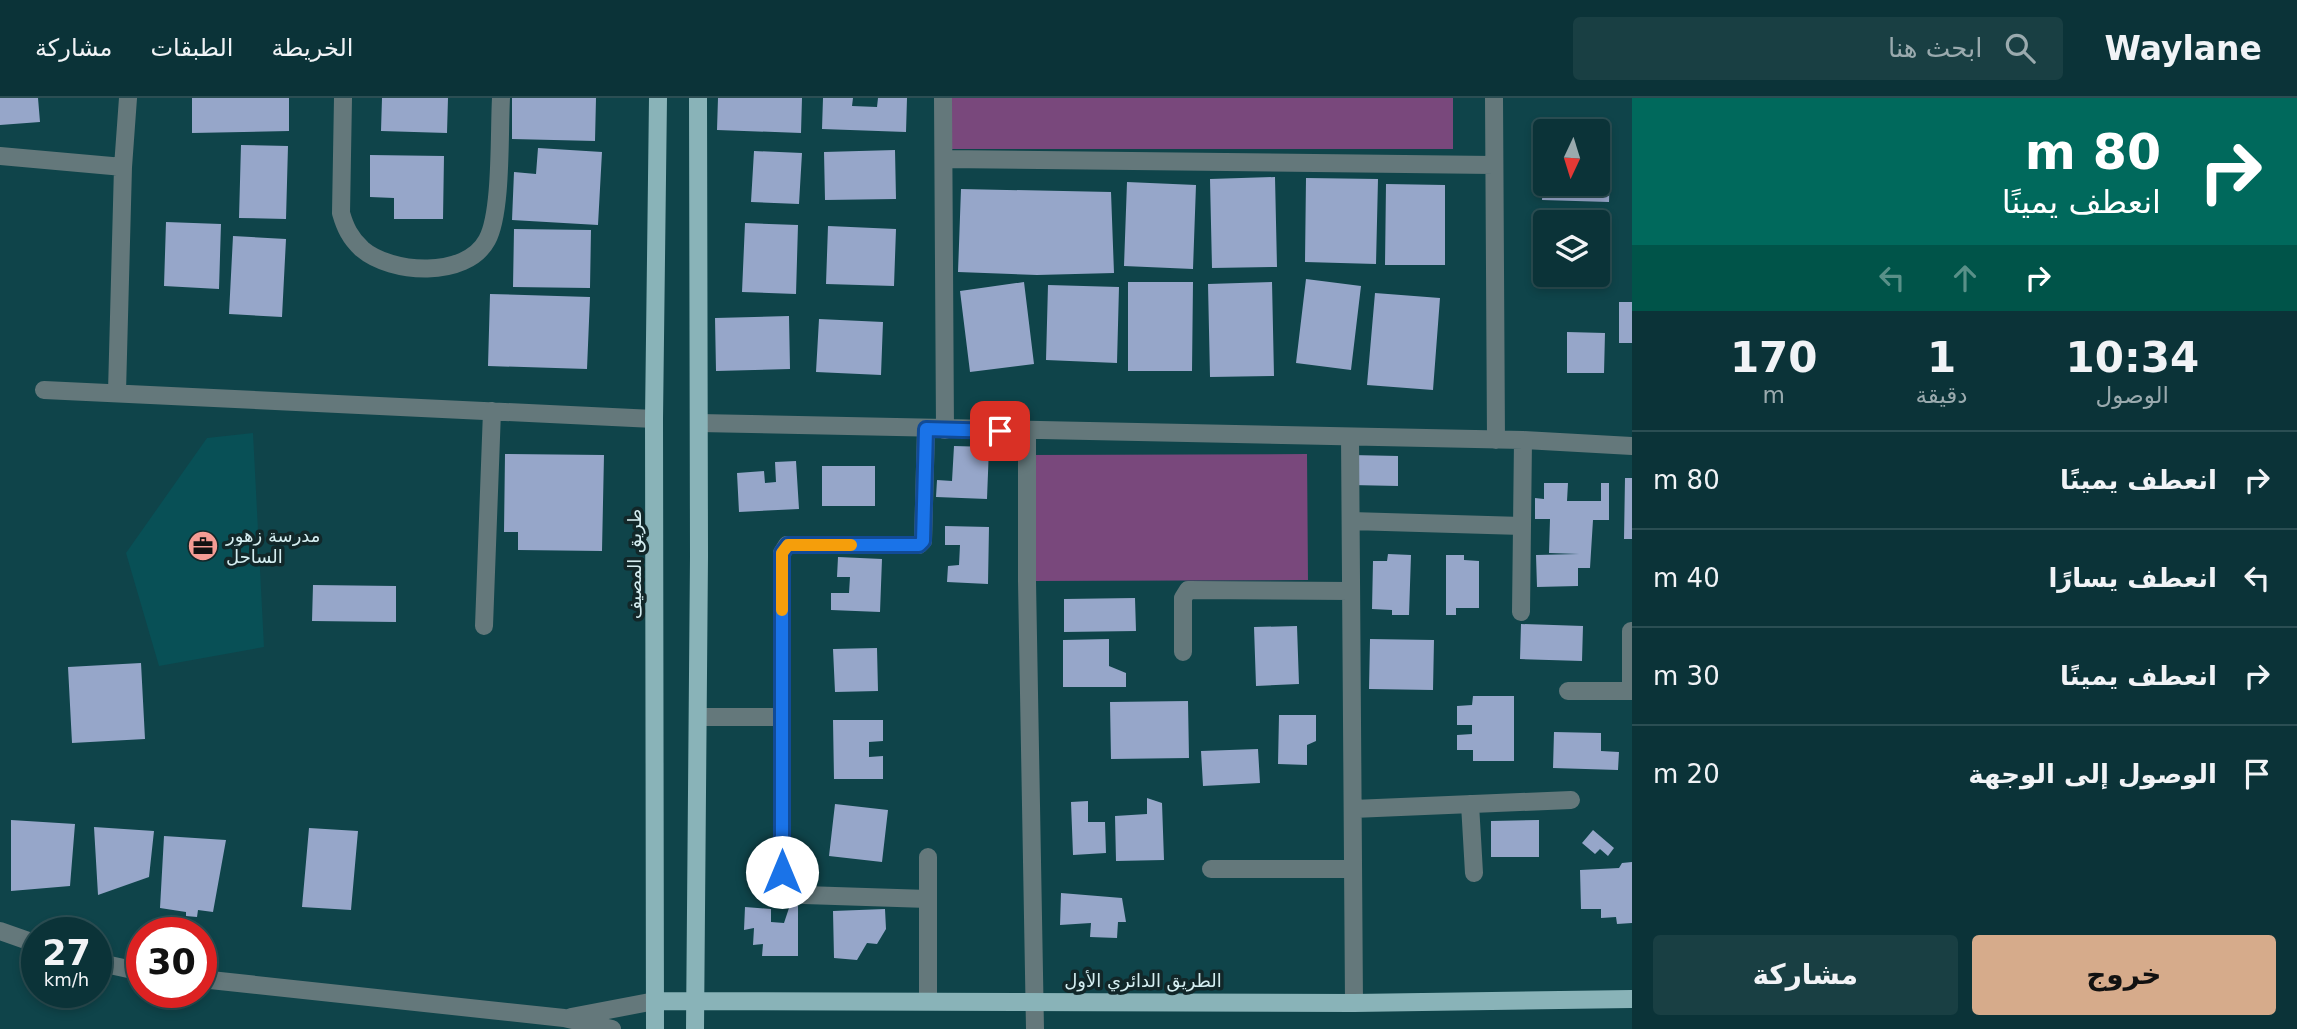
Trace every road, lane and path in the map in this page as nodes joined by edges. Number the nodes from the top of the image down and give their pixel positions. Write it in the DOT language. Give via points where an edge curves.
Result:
graph roads {
  1 [pos="128,98"];
  2 [pos="344,98"];
  3 [pos="500,98"];
  4 [pos="658,98"];
  5 [pos="698,98"];
  6 [pos="943,98"];
  7 [pos="1494,98"];
  8 [pos="0,156"];
  9 [pos="944,159"];
  10 [pos="1494,165"];
  11 [pos="123,167"];
  12 [pos="44,390"];
  13 [pos="117,392"];
  14 [pos="492,411"];
  15 [pos="654,419"];
  16 [pos="699,424"];
  17 [pos="926,429"];
  18 [pos="945,430"];
  19 [pos="1027,431"];
  20 [pos="1350,437"];
  21 [pos="1496,440"];
  22 [pos="1523,440"];
  23 [pos="1632,446"];
  24 [pos="1351,521"];
  25 [pos="1522,526"];
  26 [pos="1351,591"];
  27 [pos="1521,612"];
  28 [pos="484,626"];
  29 [pos="1631,631"];
  30 [pos="1183,652"];
  31 [pos="1568,691"];
  32 [pos="1632,691"];
  33 [pos="698,717"];
  34 [pos="782,717"];
  35 [pos="1571,800"];
  36 [pos="1470,804"];
  37 [pos="1353,809"];
  38 [pos="928,857"];
  39 [pos="1211,869"];
  40 [pos="1353,869"];
  41 [pos="1474,873"];
  42 [pos="928,899"];
  43 [pos="0,931"];
  44 [pos="21,938"];
  45 [pos="217,981"];
  46 [pos="1632,999"];
  47 [pos="696,1001"];
  48 [pos="928,1001"];
  49 [pos="655,1002"];
  50 [pos="1034,1002"];
  51 [pos="1354,1003"];
  52 [pos="564,1018"];
  53 [pos="612,1029"];
  54 [pos="655,1029"];
  55 [pos="695,1029"];
  56 [pos="1035,1029"];
  1 -- 11 [label="street"];
  2 -- 3 [label="street" via="341,213 346,231 363,250 414,270 442,268 468,259 485,244 494,223"];
  4 -- 15 [label="main road, طريق المصيف"];
  5 -- 16 [label="main road"];
  6 -- 9 [label="street"];
  7 -- 10 [label="street"];
  8 -- 11 [label="street"];
  9 -- 10 [label="street"];
  9 -- 18 [label="street"];
  10 -- 21 [label="street"];
  11 -- 13 [label="street"];
  12 -- 13 [label="street"];
  13 -- 14 [label="street"];
  14 -- 15 [label="street"];
  14 -- 28 [label="street"];
  15 -- 49 [label="main road, طريق المصيف"];
  16 -- 17 [label="street"];
  16 -- 33 [label="main road"];
  17 -- 18 [label="street"];
  17 -- 34 [label="street" via="923,541 919,545 788,545 782,553"];
  18 -- 19 [label="street"];
  19 -- 20 [label="street"];
  19 -- 50 [label="street"];
  20 -- 21 [label="street"];
  20 -- 24 [label="street"];
  21 -- 22 [label="street"];
  22 -- 23 [label="street"];
  22 -- 25 [label="street"];
  24 -- 25 [label="street"];
  24 -- 26 [label="street"];
  25 -- 27 [label="street"];
  26 -- 30 [label="street" via="1188,590 1183,598"];
  26 -- 37 [label="street"];
  29 -- 32 [label="street"];
  31 -- 32 [label="street"];
  33 -- 34 [label="street"];
  33 -- 47 [label="main road"];
  34 -- 42 [label="street" via="782,872 789,887 804,895"];
  35 -- 36 [label="street"];
  36 -- 37 [label="street"];
  36 -- 41 [label="street"];
  37 -- 40 [label="street"];
  38 -- 42 [label="street"];
  39 -- 40 [label="street"];
  40 -- 51 [label="street"];
  42 -- 48 [label="street"];
  43 -- 44 [label="street"];
  45 -- 52 [label="street"];
  46 -- 51 [label="main road, الطريق الدائري الأول"];
  47 -- 48 [label="main road, الطريق الدائري الأول"];
  47 -- 49 [label="main road, الطريق الدائري الأول"];
  47 -- 55 [label="main road"];
  48 -- 50 [label="main road, الطريق الدائري الأول"];
  49 -- 52 [label="street"];
  49 -- 54 [label="main road, طريق المصيف"];
  50 -- 51 [label="main road, الطريق الدائري الأول"];
  50 -- 56 [label="street"];
  52 -- 53 [label="street"];
}
